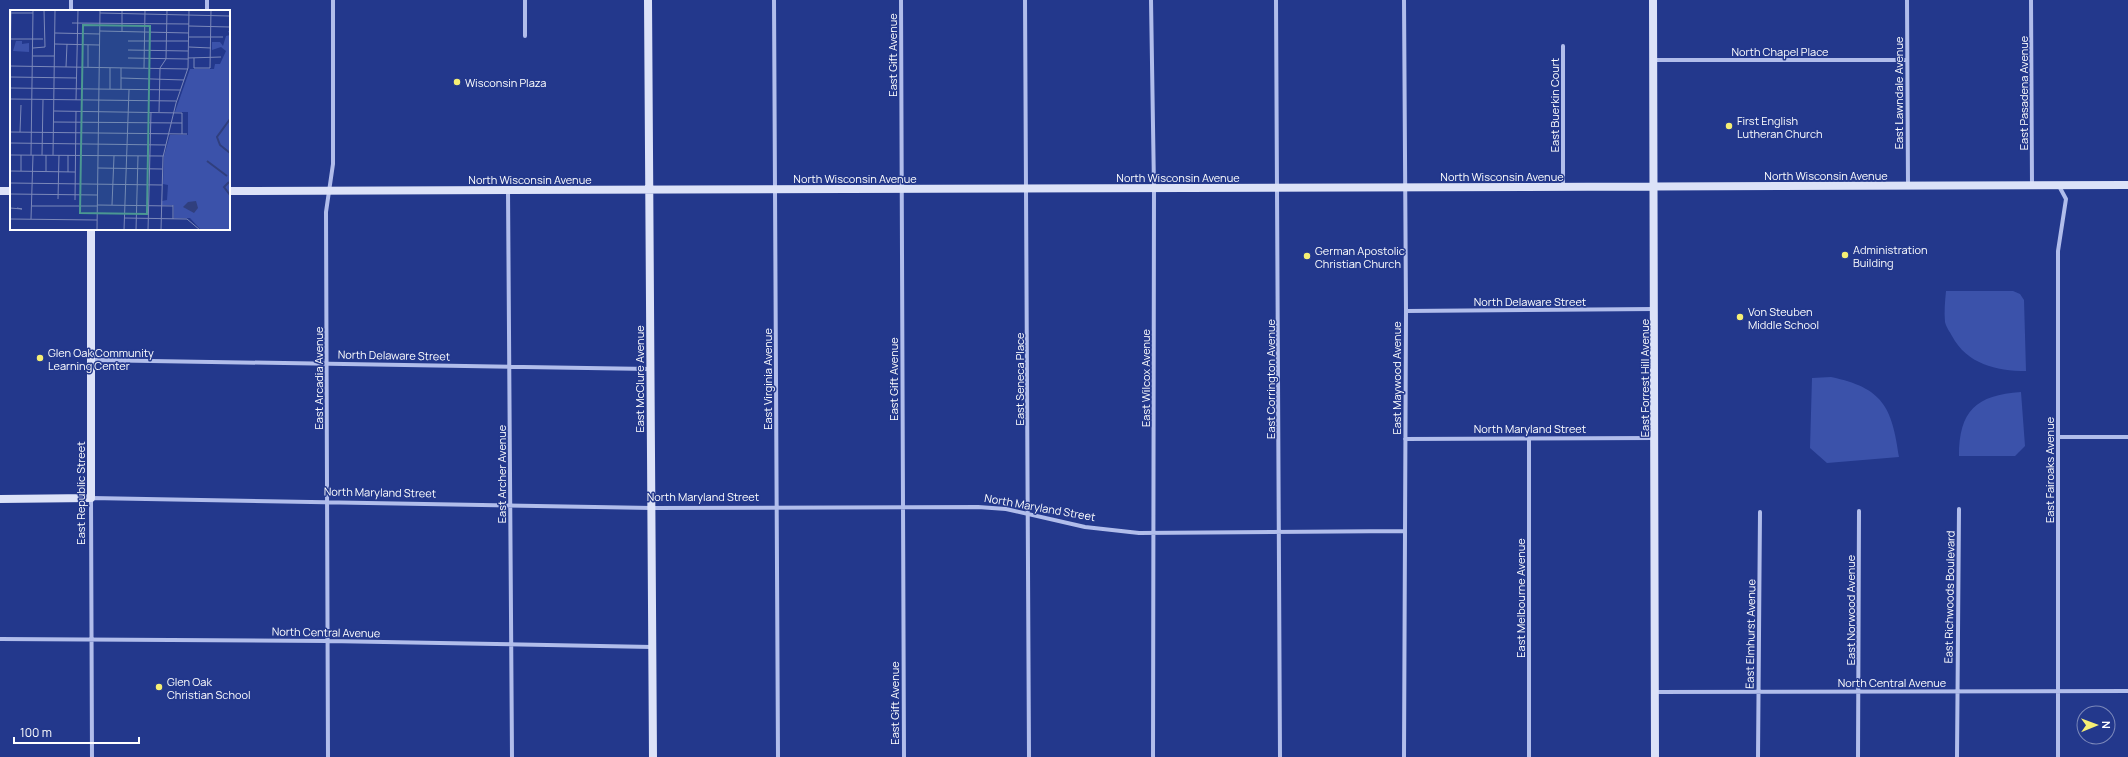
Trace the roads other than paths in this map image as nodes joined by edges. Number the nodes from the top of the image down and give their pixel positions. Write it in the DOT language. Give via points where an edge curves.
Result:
graph roads {
  1 [pos="71,0"];
  2 [pos="333,0"];
  3 [pos="525,0"];
  4 [pos="648,0"];
  5 [pos="774,0"];
  6 [pos="901,0"];
  7 [pos="1025,0"];
  8 [pos="1151,0"];
  9 [pos="1276,0"];
  10 [pos="1404,0"];
  11 [pos="1654,0"];
  12 [pos="1907,0"];
  13 [pos="2031,0"];
  14 [pos="72,10"];
  15 [pos="525,36"];
  16 [pos="1563,46"];
  17 [pos="1654,60"];
  18 [pos="1907,60"];
  19 [pos="1655,186"];
  20 [pos="1908,186"];
  21 [pos="2032,186"];
  22 [pos="2058,186"];
  23 [pos="2128,186"];
  24 [pos="1563,187"];
  25 [pos="1154,188"];
  26 [pos="1278,188"];
  27 [pos="1405,188"];
  28 [pos="775,189"];
  29 [pos="901,189"];
  30 [pos="1027,189"];
  31 [pos="508,190"];
  32 [pos="650,190"];
  33 [pos="230,191"];
  34 [pos="329,191"];
  35 [pos="91,230"];
  36 [pos="1655,309"];
  37 [pos="1406,311"];
  38 [pos="90,360"];
  39 [pos="327,363"];
  40 [pos="510,367"];
  41 [pos="650,369"];
  42 [pos="2058,437"];
  43 [pos="2128,437"];
  44 [pos="1655,438"];
  45 [pos="1405,439"];
  46 [pos="1529,439"];
  47 [pos="91,498"];
  48 [pos="0,499"];
  49 [pos="327,502"];
  50 [pos="511,505"];
  51 [pos="777,507"];
  52 [pos="652,508"];
  53 [pos="902,508"];
  54 [pos="1959,509"];
  55 [pos="1859,511"];
  56 [pos="1760,512"];
  57 [pos="1029,516"];
  58 [pos="1404,531"];
  59 [pos="1280,532"];
  60 [pos="1154,534"];
  61 [pos="0,639"];
  62 [pos="91,639"];
  63 [pos="328,641"];
  64 [pos="511,644"];
  65 [pos="652,647"];
  66 [pos="1957,691"];
  67 [pos="2128,691"];
  68 [pos="1655,692"];
  69 [pos="1758,692"];
  70 [pos="1859,692"];
  71 [pos="2058,692"];
  72 [pos="92,757"];
  73 [pos="328,757"];
  74 [pos="512,757"];
  75 [pos="653,757"];
  76 [pos="778,757"];
  77 [pos="904,757"];
  78 [pos="1029,757"];
  79 [pos="1153,757"];
  80 [pos="1280,757"];
  81 [pos="1404,757"];
  82 [pos="1529,757"];
  83 [pos="1655,757"];
  84 [pos="1758,757"];
  85 [pos="1858,757"];
  86 [pos="1957,757"];
  87 [pos="2058,757"];
  1 -- 14 [label="street"];
  2 -- 34 [label="street, East Arcadia Avenue" via="333,164"];
  3 -- 15 [label="street"];
  4 -- 32 [label="street, East McClure Avenue"];
  5 -- 28 [label="street, East Virginia Avenue"];
  6 -- 29 [label="street, East Gift Avenue"];
  7 -- 30 [label="street, East Seneca Place"];
  8 -- 25 [label="street, East Wilcox Avenue"];
  9 -- 26 [label="street, East Corrington Avenue"];
  10 -- 27 [label="street, East Maywood Avenue"];
  11 -- 17 [label="street, East Forrest Hill Avenue"];
  12 -- 18 [label="street, East Lawndale Avenue"];
  13 -- 21 [label="street, East Pasadena Avenue"];
  16 -- 24 [label="street, East Buerkin Court"];
  17 -- 18 [label="street, North Chapel Place"];
  17 -- 19 [label="street, East Forrest Hill Avenue"];
  18 -- 20 [label="street, East Lawndale Avenue"];
  19 -- 20 [label="street, North Wisconsin Avenue"];
  19 -- 24 [label="street, North Wisconsin Avenue"];
  19 -- 36 [label="street, East Forrest Hill Avenue"];
  20 -- 21 [label="street, North Wisconsin Avenue"];
  21 -- 22 [label="street, North Wisconsin Avenue"];
  22 -- 23 [label="street, North Wisconsin Avenue"];
  22 -- 42 [label="street, East Fairoaks Avenue" via="2066,199 2058,251"];
  24 -- 27 [label="street, North Wisconsin Avenue"];
  25 -- 26 [label="street, North Wisconsin Avenue"];
  25 -- 30 [label="street, North Wisconsin Avenue"];
  25 -- 60 [label="street, East Wilcox Avenue"];
  26 -- 27 [label="street, North Wisconsin Avenue"];
  26 -- 59 [label="street, East Corrington Avenue"];
  27 -- 37 [label="street, East Maywood Avenue"];
  28 -- 29 [label="street, North Wisconsin Avenue"];
  28 -- 32 [label="street, North Wisconsin Avenue"];
  28 -- 51 [label="street, East Virginia Avenue"];
  29 -- 30 [label="street, North Wisconsin Avenue"];
  29 -- 53 [label="street, East Gift Avenue"];
  30 -- 57 [label="street, East Seneca Place"];
  31 -- 32 [label="street, North Wisconsin Avenue"];
  31 -- 34 [label="street, North Wisconsin Avenue"];
  31 -- 40 [label="street, East Archer Avenue"];
  32 -- 41 [label="street, East McClure Avenue"];
  33 -- 34 [label="street, North Wisconsin Avenue"];
  34 -- 39 [label="street, East Arcadia Avenue" via="326,212"];
  35 -- 38 [label="street, East Republic Street"];
  36 -- 37 [label="street, North Delaware Street"];
  36 -- 44 [label="street, East Forrest Hill Avenue"];
  37 -- 45 [label="street, East Maywood Avenue"];
  38 -- 39 [label="street, North Delaware Street"];
  38 -- 47 [label="street, East Republic Street"];
  39 -- 40 [label="street, North Delaware Street"];
  39 -- 49 [label="street, East Arcadia Avenue"];
  40 -- 41 [label="street, North Delaware Street"];
  40 -- 50 [label="street, East Archer Avenue"];
  41 -- 52 [label="street, East McClure Avenue"];
  42 -- 43 [label="street"];
  42 -- 71 [label="street, East Fairoaks Avenue"];
  44 -- 46 [label="street, North Maryland Street"];
  44 -- 68 [label="street, East Forrest Hill Avenue"];
  45 -- 46 [label="street, North Maryland Street"];
  45 -- 58 [label="street, East Maywood Avenue"];
  46 -- 82 [label="street, East Melbourne Avenue"];
  47 -- 48 [label="street, North Maryland Street"];
  47 -- 49 [label="street, North Maryland Street"];
  47 -- 62 [label="street, East Republic Street"];
  49 -- 50 [label="street, North Maryland Street"];
  49 -- 63 [label="street, East Arcadia Avenue"];
  50 -- 52 [label="street, North Maryland Street"];
  50 -- 64 [label="street, East Archer Avenue"];
  51 -- 52 [label="street, North Maryland Street"];
  51 -- 53 [label="street, North Maryland Street"];
  51 -- 76 [label="street, East Virginia Avenue"];
  52 -- 65 [label="street, East McClure Avenue"];
  53 -- 57 [label="street, North Maryland Street" via="992,508"];
  53 -- 77 [label="street, East Gift Avenue"];
  54 -- 66 [label="street, East Richwoods Boulevard"];
  55 -- 70 [label="street, East Norwood Avenue"];
  56 -- 69 [label="street, East Elmhurst Avenue"];
  57 -- 60 [label="street, North Maryland Street" via="1094,528"];
  57 -- 78 [label="street, East Seneca Place"];
  58 -- 59 [label="street, North Maryland Street"];
  58 -- 81 [label="street, East Maywood Avenue"];
  59 -- 60 [label="street, North Maryland Street"];
  59 -- 80 [label="street, East Corrington Avenue"];
  60 -- 79 [label="street, East Wilcox Avenue"];
  61 -- 62 [label="street, North Central Avenue"];
  62 -- 63 [label="street, North Central Avenue"];
  62 -- 72 [label="street, East Republic Street"];
  63 -- 64 [label="street, North Central Avenue"];
  63 -- 73 [label="street, East Arcadia Avenue"];
  64 -- 65 [label="street, North Central Avenue"];
  64 -- 74 [label="street, East Archer Avenue"];
  65 -- 75 [label="street, East McClure Avenue"];
  66 -- 70 [label="street, North Central Avenue"];
  66 -- 71 [label="street, North Central Avenue"];
  66 -- 86 [label="street, East Richwoods Boulevard"];
  67 -- 71 [label="street, North Central Avenue"];
  68 -- 69 [label="street, North Central Avenue"];
  68 -- 83 [label="street, East Forrest Hill Avenue"];
  69 -- 70 [label="street, North Central Avenue"];
  69 -- 84 [label="street, East Elmhurst Avenue"];
  70 -- 85 [label="street, East Norwood Avenue"];
  71 -- 87 [label="street, East Fairoaks Avenue"];
}
